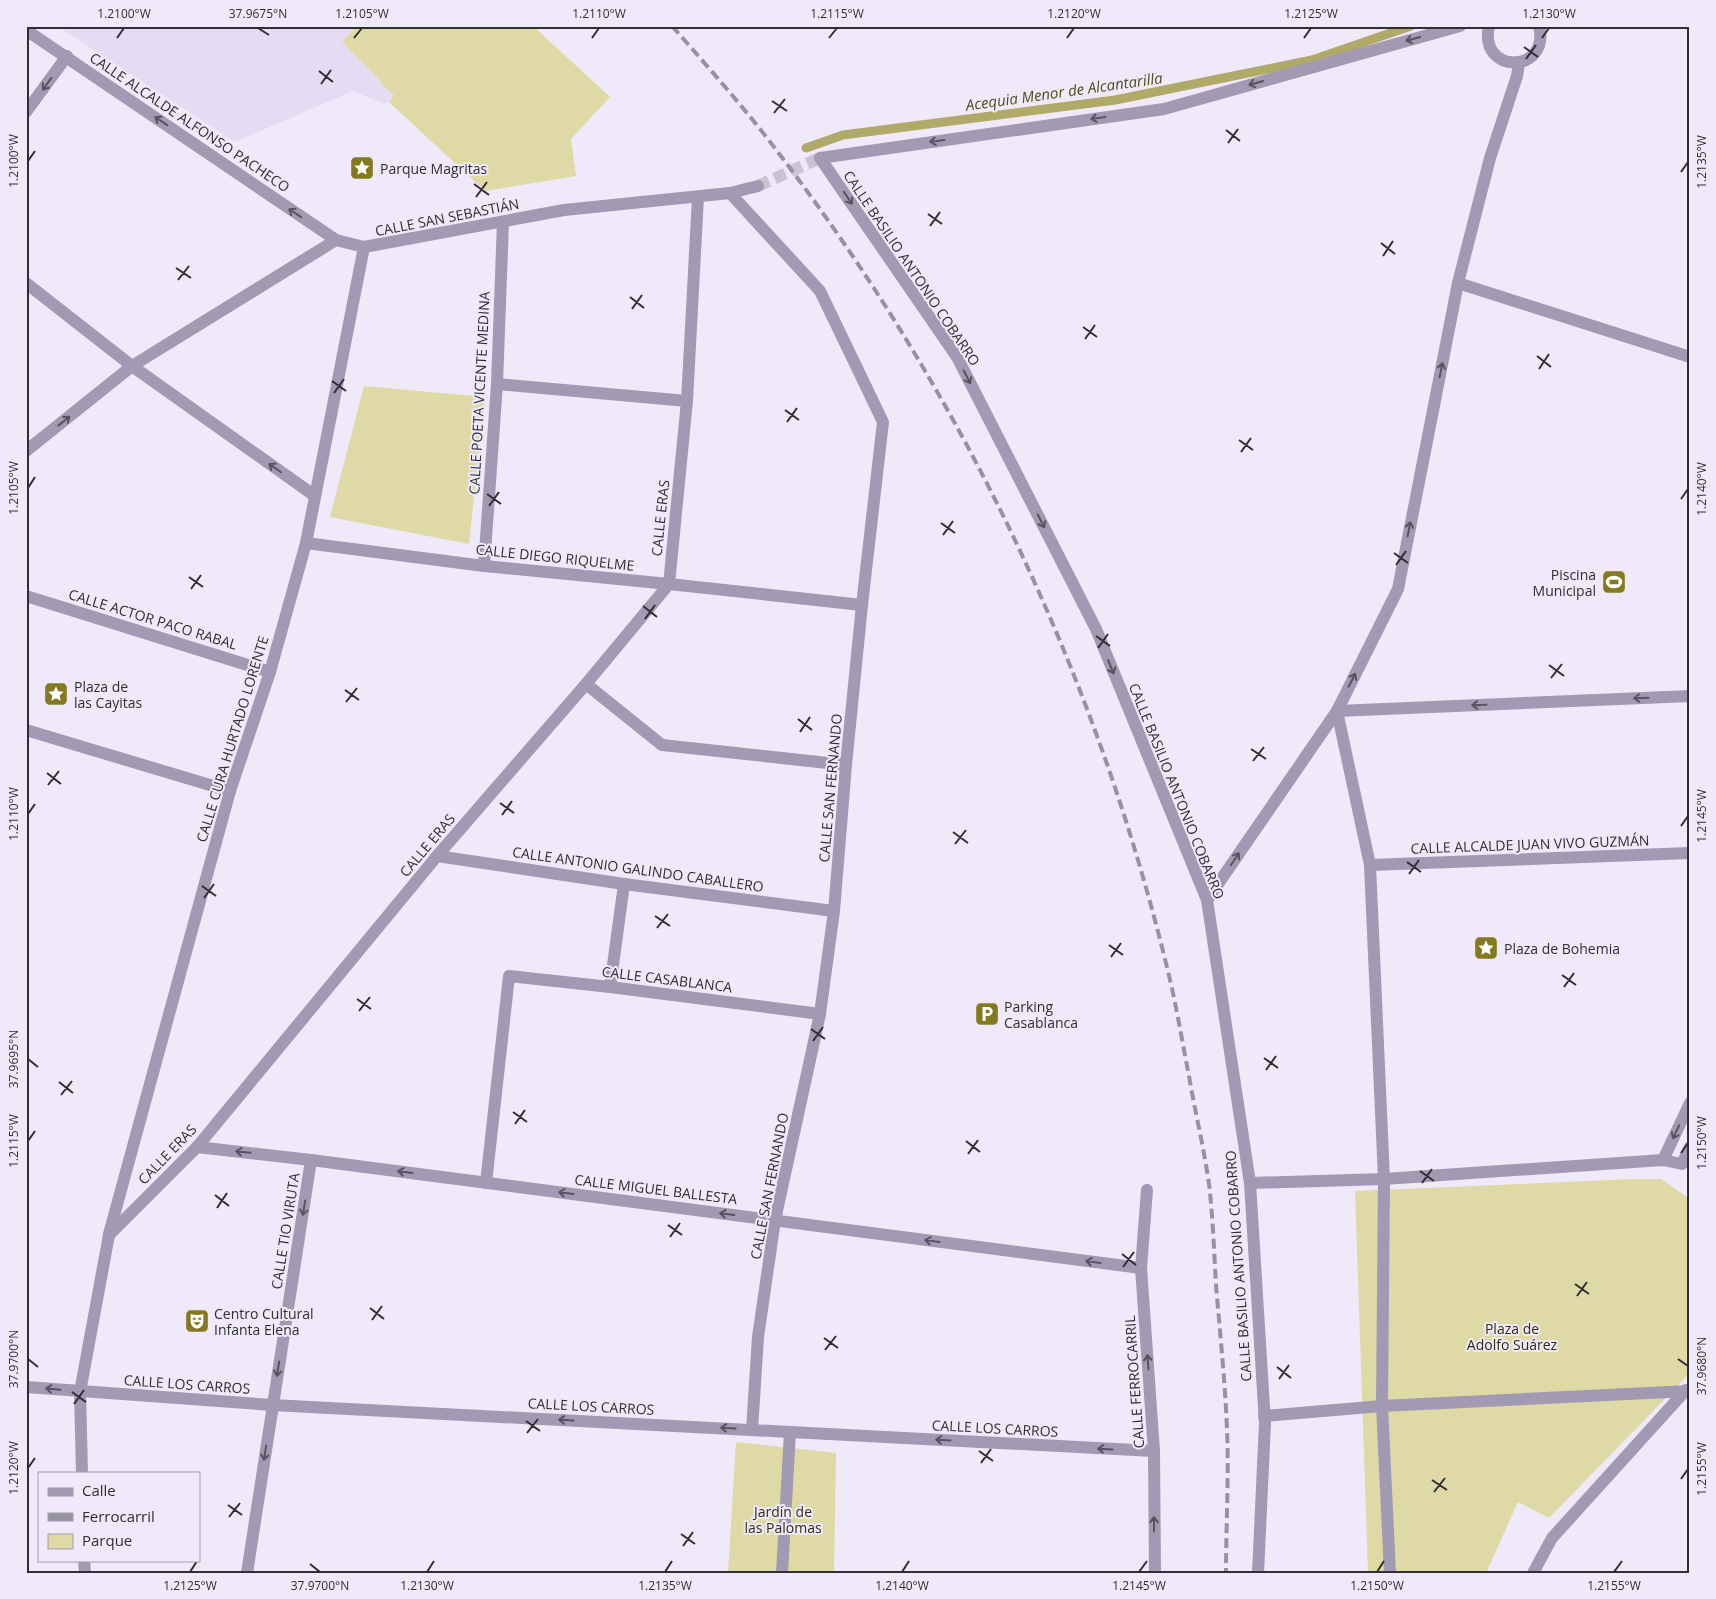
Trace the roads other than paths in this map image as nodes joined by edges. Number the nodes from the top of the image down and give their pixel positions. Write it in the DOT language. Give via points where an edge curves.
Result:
graph roads {
  1 [pos="1460,26"];
  2 [pos="1489,26"];
  3 [pos="1539,26"];
  4 [pos="26,30"];
  5 [pos="67,56"];
  6 [pos="1519,63"];
  7 [pos="26,112"];
  8 [pos="758,186"];
  9 [pos="730,193"];
  10 [pos="698,197"];
  11 [pos="503,222"];
  12 [pos="336,240"];
  13 [pos="364,247"];
  14 [pos="26,283"];
  15 [pos="1458,284"];
  16 [pos="1690,357"];
  17 [pos="132,366"];
  18 [pos="497,384"];
  19 [pos="687,401"];
  20 [pos="26,451"];
  21 [pos="315,496"];
  22 [pos="306,543"];
  23 [pos="484,566"];
  24 [pos="669,584"];
  25 [pos="26,596"];
  26 [pos="862,605"];
  27 [pos="270,672"];
  28 [pos="586,684"];
  29 [pos="1690,696"];
  30 [pos="1337,711"];
  31 [pos="26,730"];
  32 [pos="846,765"];
  33 [pos="230,791"];
  34 [pos="1690,853"];
  35 [pos="437,856"];
  36 [pos="1370,865"];
  37 [pos="624,884"];
  38 [pos="1207,900"];
  39 [pos="834,911"];
  40 [pos="610,987"];
  41 [pos="820,1014"];
  42 [pos="1690,1103"];
  43 [pos="197,1147"];
  44 [pos="1690,1147"];
  45 [pos="311,1160"];
  46 [pos="1663,1160"];
  47 [pos="1384,1179"];
  48 [pos="486,1183"];
  49 [pos="1250,1183"];
  50 [pos="1146,1190"];
  51 [pos="775,1220"];
  52 [pos="109,1235"];
  53 [pos="1141,1268"];
  54 [pos="26,1387"];
  55 [pos="1688,1390"];
  56 [pos="80,1392"];
  57 [pos="272,1405"];
  58 [pos="1382,1406"];
  59 [pos="1264,1416"];
  60 [pos="752,1430"];
  61 [pos="790,1432"];
  62 [pos="1154,1451"];
  63 [pos="82,1472"];
  64 [pos="247,1573"];
  65 [pos="782,1573"];
  66 [pos="1154,1573"];
  67 [pos="1258,1573"];
  68 [pos="1390,1573"];
  69 [pos="1534,1573"];
  1 -- 38 [label="street, CALLE BASILIO ANTONIO COBARRO, one-way" via="1164,109 820,158 956,356 1096,629"];
  2 -- 6 [label="street" via="1488,44 1493,53 1509,63"];
  3 -- 6 [label="street" via="1540,45 1528,60"];
  4 -- 5 [label="street, CALLE ALCALDE ALFONSO PACHECO"];
  5 -- 7 [label="street, one-way"];
  12 -- 5 [label="street, CALLE ALCALDE ALFONSO PACHECO, one-way"];
  6 -- 15 [label="street" via="1490,158"];
  8 -- 9 [label="street, CALLE SAN SEBASTIÁN"];
  9 -- 10 [label="street, CALLE SAN SEBASTIÁN"];
  9 -- 26 [label="street, CALLE SAN FERNANDO" via="820,291 883,422"];
  10 -- 11 [label="street, CALLE SAN SEBASTIÁN" via="564,210"];
  10 -- 19 [label="street, CALLE ERAS"];
  11 -- 13 [label="street, CALLE SAN SEBASTIÁN"];
  11 -- 18 [label="street, CALLE POETA VICENTE MEDINA"];
  12 -- 13 [label="street, CALLE SAN SEBASTIÁN"];
  12 -- 17 [label="street"];
  13 -- 21 [label="street, CALLE CURA HURTADO LORENTE"];
  14 -- 17 [label="street"];
  15 -- 16 [label="street"];
  30 -- 15 [label="street, one-way" via="1398,589"];
  20 -- 17 [label="street, one-way"];
  21 -- 17 [label="street, one-way"];
  18 -- 19 [label="street"];
  18 -- 23 [label="street, CALLE POETA VICENTE MEDINA"];
  19 -- 24 [label="street, CALLE ERAS"];
  21 -- 22 [label="street, CALLE CURA HURTADO LORENTE"];
  22 -- 23 [label="street, CALLE DIEGO RIQUELME"];
  22 -- 27 [label="street, CALLE CURA HURTADO LORENTE"];
  23 -- 24 [label="street, CALLE DIEGO RIQUELME"];
  24 -- 26 [label="street, CALLE DIEGO RIQUELME"];
  24 -- 28 [label="street, CALLE ERAS"];
  25 -- 27 [label="street, CALLE ACTOR PACO RABAL"];
  26 -- 32 [label="street, CALLE SAN FERNANDO"];
  27 -- 33 [label="street, CALLE CURA HURTADO LORENTE"];
  28 -- 32 [label="street" via="662,745"];
  28 -- 35 [label="street, CALLE ERAS"];
  29 -- 30 [label="street, one-way"];
  30 -- 36 [label="street"];
  38 -- 30 [label="street, one-way"];
  31 -- 33 [label="street"];
  32 -- 39 [label="street, CALLE SAN FERNANDO"];
  33 -- 52 [label="street, CALLE CURA HURTADO LORENTE"];
  34 -- 36 [label="street, CALLE ALCALDE JUAN VIVO GUZMÁN"];
  35 -- 37 [label="street, CALLE ANTONIO GALINDO CABALLERO"];
  35 -- 43 [label="street, CALLE ERAS"];
  36 -- 47 [label="street"];
  37 -- 39 [label="street, CALLE ANTONIO GALINDO CABALLERO"];
  37 -- 40 [label="street"];
  38 -- 49 [label="street, CALLE BASILIO ANTONIO COBARRO"];
  39 -- 41 [label="street, CALLE SAN FERNANDO"];
  40 -- 41 [label="street, CALLE CASABLANCA"];
  40 -- 48 [label="street, CALLE CASABLANCA" via="510,976"];
  41 -- 51 [label="street, CALLE SAN FERNANDO"];
  42 -- 46 [label="street, one-way"];
  45 -- 43 [label="street, CALLE MIGUEL BALLESTA, one-way"];
  43 -- 52 [label="street, CALLE ERAS"];
  44 -- 46 [label="street" via="1682,1164"];
  48 -- 45 [label="street, CALLE MIGUEL BALLESTA, one-way"];
  45 -- 57 [label="street, CALLE TIO VIRUTA, one-way"];
  46 -- 47 [label="street"];
  47 -- 49 [label="street"];
  47 -- 58 [label="street"];
  51 -- 48 [label="street, CALLE MIGUEL BALLESTA, one-way"];
  49 -- 59 [label="street, CALLE BASILIO ANTONIO COBARRO"];
  50 -- 53 [label="street, CALLE FERROCARRIL"];
  53 -- 51 [label="street, CALLE MIGUEL BALLESTA, one-way"];
  51 -- 60 [label="street, CALLE SAN FERNANDO" via="758,1337"];
  52 -- 56 [label="street"];
  62 -- 53 [label="street, CALLE FERROCARRIL, one-way"];
  56 -- 54 [label="street, CALLE LOS CARROS, one-way"];
  55 -- 58 [label="street"];
  55 -- 69 [label="street" via="1552,1538"];
  56 -- 57 [label="street, CALLE LOS CARROS"];
  56 -- 63 [label="street"];
  60 -- 57 [label="street, CALLE LOS CARROS, one-way"];
  57 -- 64 [label="street, CALLE TIO VIRUTA, one-way"];
  58 -- 59 [label="street"];
  58 -- 68 [label="street"];
  59 -- 67 [label="street, CALLE BASILIO ANTONIO COBARRO"];
  60 -- 61 [label="street, CALLE LOS CARROS"];
  62 -- 61 [label="street, CALLE LOS CARROS, one-way"];
  61 -- 65 [label="street"];
  66 -- 62 [label="street, CALLE FERROCARRIL, one-way"];
}
